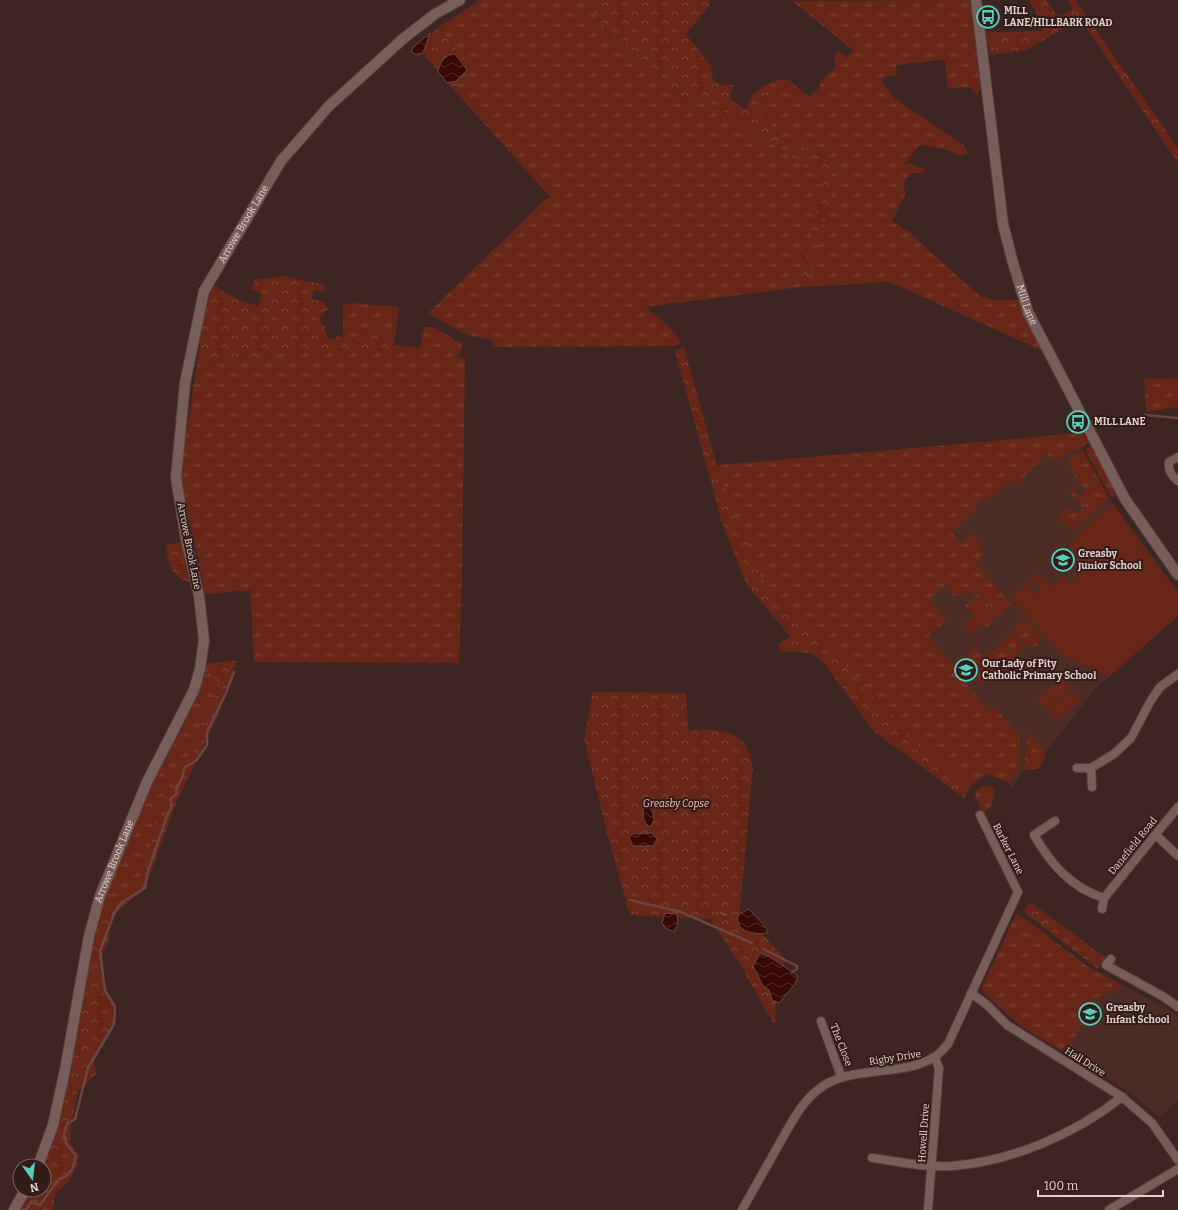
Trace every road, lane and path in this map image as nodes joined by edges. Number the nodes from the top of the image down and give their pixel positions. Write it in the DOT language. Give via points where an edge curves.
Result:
graph roads {
  1 [pos="460,0"];
  2 [pos="976,0"];
  3 [pos="1178,457"];
  4 [pos="1178,480"];
  5 [pos="1178,575"];
  6 [pos="1178,674"];
  7 [pos="1077,768"];
  8 [pos="1091,768"];
  9 [pos="1092,787"];
  10 [pos="1178,807"];
  11 [pos="980,815"];
  12 [pos="1055,821"];
  13 [pos="1156,835"];
  14 [pos="1178,856"];
  15 [pos="1018,892"];
  16 [pos="1104,898"];
  17 [pos="1102,909"];
  18 [pos="1111,959"];
  19 [pos="971,993"];
  20 [pos="1178,1006"];
  21 [pos="821,1021"];
  22 [pos="935,1058"];
  23 [pos="842,1076"];
  24 [pos="1122,1097"];
  25 [pos="41,1158"];
  26 [pos="872,1158"];
  27 [pos="1178,1160"];
  28 [pos="932,1166"];
  29 [pos="1178,1169"];
  30 [pos="21,1198"];
  31 [pos="14,1210"];
  32 [pos="742,1210"];
  33 [pos="928,1210"];
  34 [pos="1109,1210"];
  1 -- 25 [label="street, Arrowe Brook Lane" via="435,14 404,38 329,106 281,161 204,291 185,383 176,478 199,596 204,640 200,669 194,690 146,782 100,896 89,936 66,1070 53,1125"];
  2 -- 5 [label="street, Mill Lane" via="1003,224 1028,312 1125,499"];
  3 -- 4 [label="street" via="1169,462 1168,468"];
  6 -- 8 [label="street" via="1160,687 1131,738 1114,754"];
  7 -- 8 [label="street"];
  8 -- 9 [label="street"];
  10 -- 13 [label="street, Danefield Road"];
  11 -- 15 [label="street, Barker Lane"];
  12 -- 16 [label="street" via="1034,835 1049,860 1078,886"];
  13 -- 14 [label="street"];
  13 -- 16 [label="street, Danefield Road"];
  15 -- 19 [label="street, Rigby Drive"];
  16 -- 17 [label="street, Danefield Road"];
  18 -- 20 [label="street" via="1106,965"];
  19 -- 22 [label="street, Rigby Drive" via="948,1044"];
  19 -- 24 [label="street, Hall Drive" via="1007,1025"];
  21 -- 23 [label="street, The Close"];
  22 -- 23 [label="street, Rigby Drive" via="917,1065"];
  22 -- 28 [label="street, Howell Drive" via="939,1068"];
  23 -- 32 [label="street, Rigby Drive" via="819,1089 797,1114"];
  24 -- 27 [label="street, Hall Drive" via="1152,1123"];
  24 -- 28 [label="street" via="1076,1127 1040,1144 996,1158 950,1166"];
  26 -- 28 [label="street"];
  28 -- 33 [label="street, Howell Drive"];
  29 -- 34 [label="street"];
  30 -- 31 [label="street"];
}
